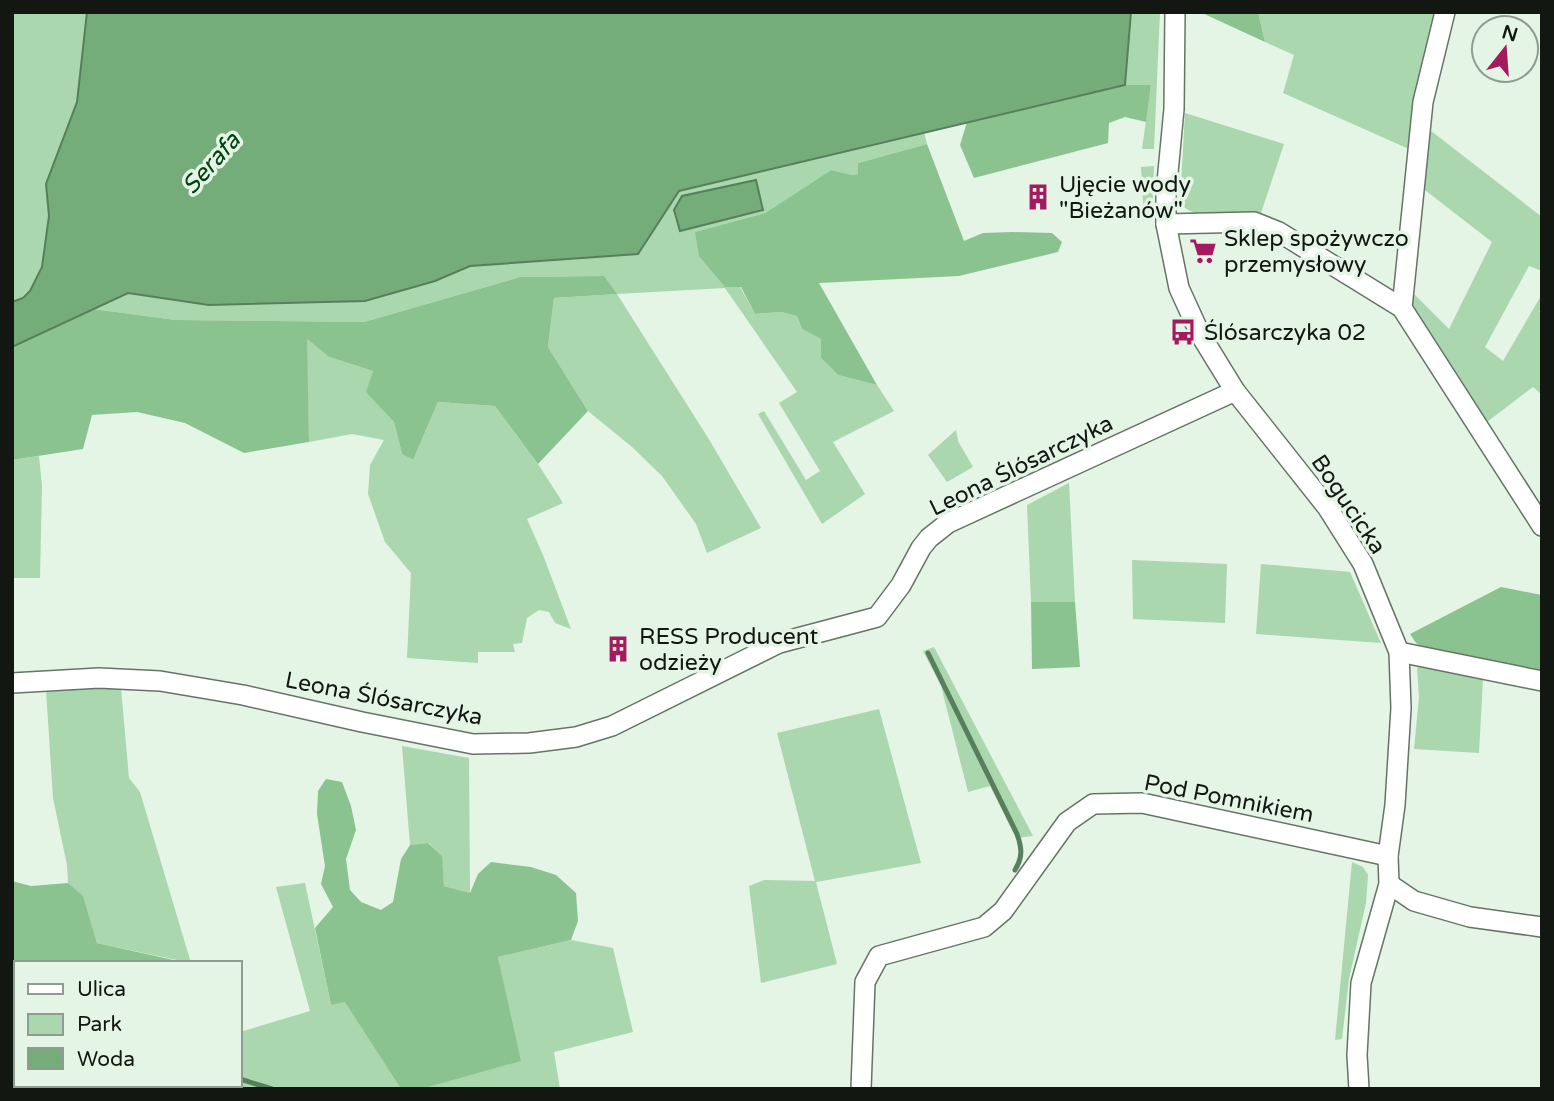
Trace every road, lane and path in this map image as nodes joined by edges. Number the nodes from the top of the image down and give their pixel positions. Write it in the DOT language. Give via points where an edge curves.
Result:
graph roads {
  1 [pos="1175,12"];
  2 [pos="1445,12"];
  3 [pos="1166,224"];
  4 [pos="1402,309"];
  5 [pos="1235,391"];
  6 [pos="1542,526"];
  7 [pos="1399,652"];
  8 [pos="1542,681"];
  9 [pos="12,682"];
  10 [pos="1388,856"];
  11 [pos="1389,884"];
  12 [pos="1542,928"];
  13 [pos="860,1089"];
  14 [pos="1359,1089"];
  1 -- 3 [label="street, Bogucicka"];
  2 -- 4 [label="street" via="1423,102"];
  3 -- 4 [label="street" via="1254,222 1279,232"];
  3 -- 5 [label="street, Bogucicka" via="1179,288 1200,334"];
  4 -- 6 [label="street"];
  5 -- 7 [label="street, Bogucicka" via="1335,519 1363,564"];
  5 -- 9 [label="street, Leona Ślósarczyka" via="948,523 921,548 884,611 869,621 818,631 762,650 612,726 576,737 473,744 160,681"];
  7 -- 8 [label="street"];
  7 -- 10 [label="street, Bogucicka" via="1401,708"];
  10 -- 11 [label="street, Bogucicka"];
  10 -- 13 [label="street, Pod Pomnikiem" via="1142,803 1093,804 1068,822 1003,911 984,927 879,956 865,982"];
  11 -- 12 [label="street" via="1414,901 1470,917"];
  11 -- 14 [label="street, Bogucicka" via="1361,983"];
}
